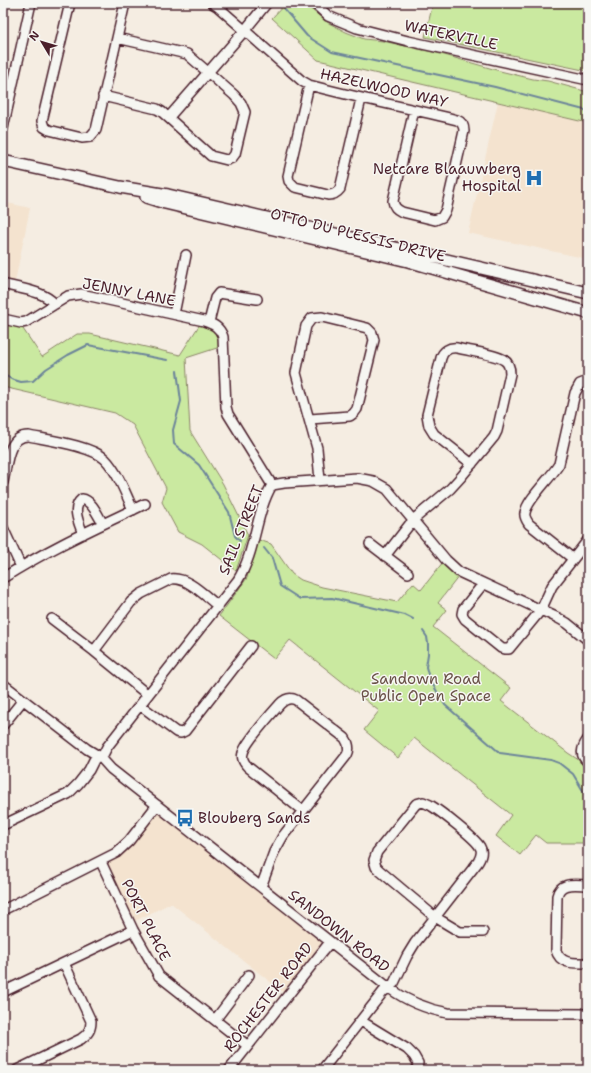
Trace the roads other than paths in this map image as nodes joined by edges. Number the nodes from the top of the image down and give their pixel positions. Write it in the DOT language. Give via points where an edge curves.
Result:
graph roads {
  1 [pos="31,3"];
  2 [pos="70,3"];
  3 [pos="125,3"];
  4 [pos="212,3"];
  5 [pos="266,3"];
  6 [pos="314,3"];
  7 [pos="245,30"];
  8 [pos="117,38"];
  9 [pos="208,72"];
  10 [pos="588,80"];
  11 [pos="309,85"];
  12 [pos="103,96"];
  13 [pos="361,99"];
  14 [pos="414,110"];
  15 [pos="168,116"];
  16 [pos="3,128"];
  17 [pos="3,161"];
  18 [pos="120,188"];
  19 [pos="186,255"];
  20 [pos="3,284"];
  21 [pos="588,293"];
  22 [pos="257,299"];
  23 [pos="55,304"];
  24 [pos="588,312"];
  25 [pos="174,314"];
  26 [pos="3,319"];
  27 [pos="209,322"];
  28 [pos="588,381"];
  29 [pos="310,419"];
  30 [pos="472,464"];
  31 [pos="320,480"];
  32 [pos="3,482"];
  33 [pos="272,485"];
  34 [pos="145,504"];
  35 [pos="133,510"];
  36 [pos="413,520"];
  37 [pos="103,524"];
  38 [pos="3,528"];
  39 [pos="83,534"];
  40 [pos="588,540"];
  41 [pos="370,544"];
  42 [pos="385,556"];
  43 [pos="572,558"];
  44 [pos="21,567"];
  45 [pos="408,573"];
  46 [pos="3,578"];
  47 [pos="483,584"];
  48 [pos="218,606"];
  49 [pos="541,610"];
  50 [pos="52,619"];
  51 [pos="588,640"];
  52 [pos="252,646"];
  53 [pos="94,651"];
  54 [pos="3,684"];
  55 [pos="148,695"];
  56 [pos="23,700"];
  57 [pos="140,705"];
  58 [pos="3,725"];
  59 [pos="588,739"];
  60 [pos="98,759"];
  61 [pos="588,762"];
  62 [pos="157,805"];
  63 [pos="303,811"];
  64 [pos="3,825"];
  65 [pos="101,862"];
  66 [pos="588,885"];
  67 [pos="261,887"];
  68 [pos="3,910"];
  69 [pos="435,917"];
  70 [pos="133,930"];
  71 [pos="483,932"];
  72 [pos="330,942"];
  73 [pos="64,963"];
  74 [pos="588,963"];
  75 [pos="249,976"];
  76 [pos="389,988"];
  77 [pos="3,992"];
  78 [pos="588,1014"];
  79 [pos="215,1020"];
  80 [pos="361,1021"];
  81 [pos="248,1046"];
  82 [pos="17,1070"];
  83 [pos="229,1070"];
  84 [pos="322,1070"];
  85 [pos="416,1070"];
  1 -- 16 [label="street"];
  2 -- 12 [label="street" via="42,121 44,126 49,130 82,138 90,137 96,130"];
  3 -- 8 [label="street"];
  4 -- 7 [label="street, HAZELWOOD WAY"];
  5 -- 7 [label="street"];
  6 -- 10 [label="street, WATERVILLE" via="328,16 357,28"];
  7 -- 9 [label="street"];
  7 -- 11 [label="street, HAZELWOOD WAY"];
  8 -- 9 [label="street" via="187,54"];
  8 -- 12 [label="street"];
  9 -- 15 [label="street"];
  9 -- 15 [label="street" via="244,107 244,119 234,156 226,160 212,156"];
  11 -- 13 [label="street, HAZELWOOD WAY"];
  11 -- 13 [label="street" via="288,176 295,187 328,195 338,191"];
  12 -- 15 [label="street" via="157,109"];
  13 -- 14 [label="street, HAZELWOOD WAY"];
  14 -- 14 [label="street, HAZELWOOD WAY" via="393,200 395,207 402,212 435,220 444,214 464,131 463,124 457,120"];
  17 -- 18 [label="main road, OTTO DU PLESSIS DRIVE"];
  18 -- 21 [label="main road, OTTO DU PLESSIS DRIVE" via="168,195"];
  18 -- 24 [label="main road, OTTO DU PLESSIS DRIVE" via="165,203 408,262"];
  19 -- 25 [label="street"];
  20 -- 23 [label="street" via="48,297"];
  22 -- 27 [label="street" via="219,293 215,298"];
  23 -- 25 [label="street, JENNY LANE" via="72,295 86,294"];
  23 -- 26 [label="street, JENNY LANE" via="26,322"];
  25 -- 27 [label="street, JENNY LANE"];
  27 -- 33 [label="street" via="218,328 222,337 228,414"];
  28 -- 43 [label="street" via="580,384 576,392 559,464 525,512 529,524"];
  29 -- 29 [label="street" via="296,373 308,323 312,318 322,316 367,328 374,340 357,409 350,416"];
  29 -- 31 [label="street" via="317,448"];
  30 -- 30 [label="street" via="496,434 510,368 499,358 450,348 440,358 427,415 428,423 434,434"];
  30 -- 36 [label="street" via="450,489"];
  31 -- 33 [label="street, SAIL STREET"];
  31 -- 36 [label="street, SAIL STREET" via="357,478 373,481 387,489"];
  32 -- 35 [label="street" via="14,443 20,436 29,436 100,454 113,469"];
  33 -- 48 [label="street, SAIL STREET" via="263,504 241,575"];
  34 -- 35 [label="street"];
  35 -- 37 [label="street"];
  36 -- 42 [label="street"];
  36 -- 47 [label="street, SAIL STREET" via="453,568"];
  37 -- 39 [label="street"];
  37 -- 39 [label="street" via="90,503 82,499 78,502 76,510"];
  38 -- 44 [label="street"];
  39 -- 44 [label="street"];
  40 -- 43 [label="street"];
  41 -- 42 [label="street"];
  42 -- 45 [label="street"];
  43 -- 49 [label="street" via="552,586"];
  44 -- 46 [label="street"];
  47 -- 49 [label="street, SAIL STREET"];
  47 -- 49 [label="street" via="463,609 462,616 503,649 511,648"];
  48 -- 53 [label="street" via="186,582 170,579 131,602"];
  48 -- 55 [label="street, SAIL STREET"];
  49 -- 51 [label="street, SAIL STREET" via="563,620"];
  50 -- 53 [label="street"];
  52 -- 57 [label="street" via="182,733 176,732"];
  53 -- 55 [label="street"];
  54 -- 56 [label="street, SANDOWN ROAD"];
  55 -- 57 [label="street, SAIL STREET"];
  56 -- 58 [label="street"];
  56 -- 60 [label="street, SANDOWN ROAD"];
  57 -- 60 [label="street, SAIL STREET"];
  59 -- 61 [label="street" via="582,750 583,757"];
  60 -- 62 [label="street, SANDOWN ROAD"];
  60 -- 64 [label="street, SAIL STREET" via="68,794"];
  62 -- 65 [label="street" via="123,847"];
  62 -- 67 [label="street, SANDOWN ROAD"];
  63 -- 63 [label="street" via="347,755 349,748 345,738 291,698 280,704 247,744 243,760 248,767"];
  63 -- 67 [label="street" via="274,852"];
  65 -- 68 [label="street"];
  65 -- 70 [label="street, PORT PLACE"];
  66 -- 74 [label="street" via="565,885 559,891 556,950 565,962"];
  67 -- 72 [label="street, SANDOWN ROAD"];
  69 -- 69 [label="street" via="478,862 481,849 446,816 423,802 413,806 377,852 374,860 385,876"];
  69 -- 71 [label="street" via="460,932"];
  69 -- 76 [label="street" via="415,943"];
  70 -- 73 [label="street"];
  70 -- 79 [label="street, PORT PLACE" via="159,976"];
  72 -- 76 [label="street, SANDOWN ROAD"];
  72 -- 81 [label="street, ROCHESTER ROAD"];
  73 -- 77 [label="street"];
  73 -- 82 [label="street" via="91,1021 90,1031 81,1039"];
  75 -- 79 [label="street"];
  76 -- 78 [label="street, SANDOWN ROAD" via="413,1003 448,1013"];
  76 -- 80 [label="street"];
  79 -- 81 [label="street, PORT PLACE"];
  80 -- 84 [label="street"];
  80 -- 85 [label="street" via="414,1056 418,1063"];
  81 -- 83 [label="street, ROCHESTER ROAD"];
}
